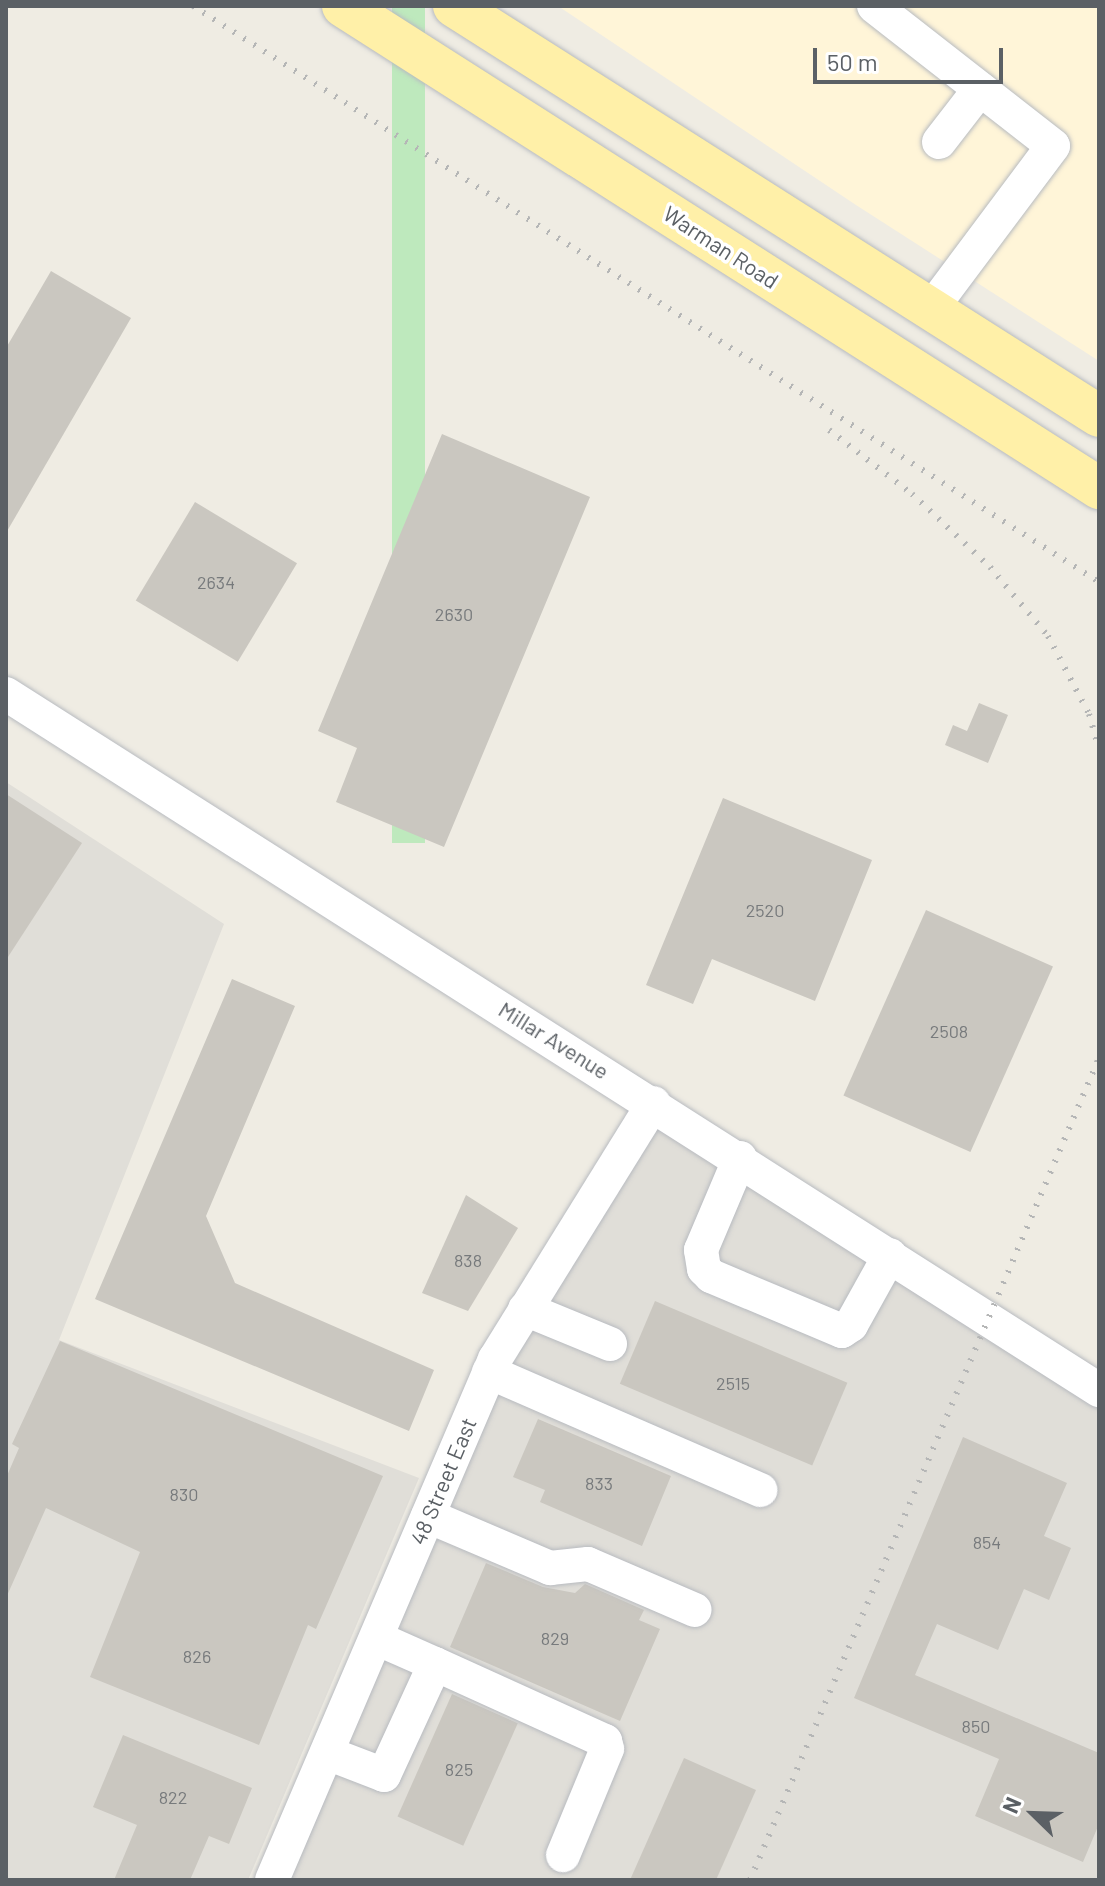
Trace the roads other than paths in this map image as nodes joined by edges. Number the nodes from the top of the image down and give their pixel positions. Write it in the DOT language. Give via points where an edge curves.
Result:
graph roads {
  1 [pos="343,6"];
  2 [pos="454,6"];
  3 [pos="874,6"];
  4 [pos="980,89"];
  5 [pos="939,142"];
  6 [pos="931,309"];
  7 [pos="1089,407"];
  8 [pos="1099,488"];
  9 [pos="6,694"];
  10 [pos="654,1103"];
  11 [pos="740,1158"];
  12 [pos="890,1255"];
  13 [pos="525,1309"];
  14 [pos="610,1344"];
  15 [pos="489,1372"];
  16 [pos="1099,1390"];
  17 [pos="760,1490"];
  18 [pos="428,1516"];
  19 [pos="695,1610"];
  20 [pos="376,1638"];
  21 [pos="435,1664"];
  22 [pos="327,1753"];
  23 [pos="563,1855"];
  24 [pos="272,1880"];
  1 -- 8 [label="main road, Warman Road"];
  2 -- 6 [label="main road"];
  3 -- 4 [label="street"];
  4 -- 5 [label="street"];
  4 -- 6 [label="street" via="1053,146"];
  6 -- 7 [label="main road"];
  9 -- 10 [label="street, Millar Avenue"];
  10 -- 11 [label="street, Millar Avenue"];
  10 -- 13 [label="street, 48 Street East"];
  11 -- 12 [label="street, Millar Avenue"];
  11 -- 12 [label="street" via="701,1250 704,1269 711,1276 842,1331 851,1325"];
  12 -- 16 [label="street, Millar Avenue"];
  13 -- 14 [label="street"];
  13 -- 15 [label="street, 48 Street East"];
  15 -- 17 [label="street"];
  15 -- 18 [label="street, 48 Street East"];
  18 -- 19 [label="street" via="550,1568 588,1564"];
  18 -- 20 [label="street, 48 Street East"];
  20 -- 21 [label="street"];
  20 -- 22 [label="street, 48 Street East"];
  21 -- 22 [label="street" via="384,1775"];
  21 -- 23 [label="street" via="605,1741 607,1749"];
  22 -- 24 [label="street, 48 Street East"];
}
